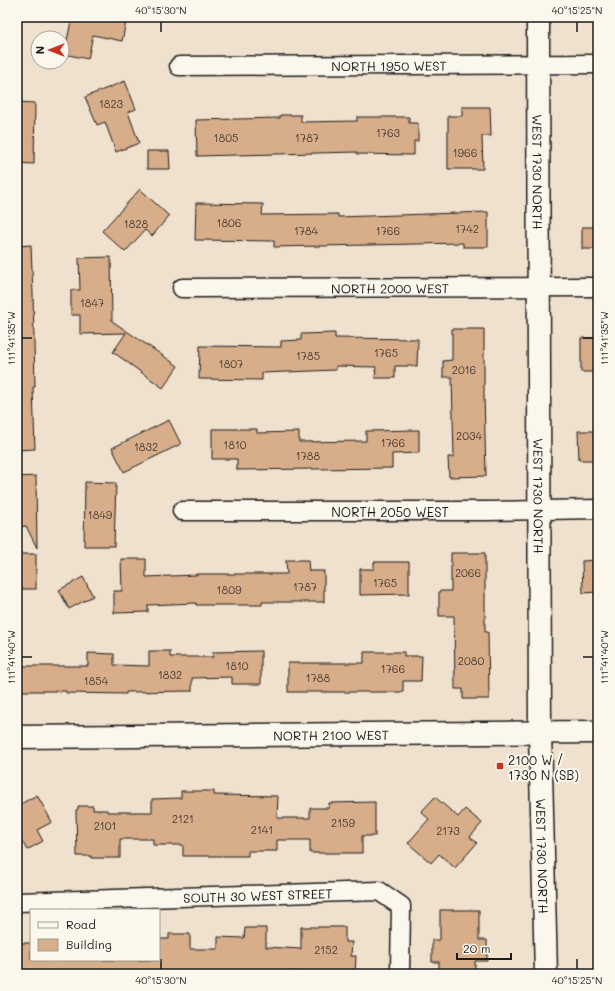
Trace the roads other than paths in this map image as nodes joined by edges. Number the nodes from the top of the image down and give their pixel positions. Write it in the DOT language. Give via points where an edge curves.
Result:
graph roads {
  1 [pos="538,17"];
  2 [pos="538,63"];
  3 [pos="598,64"];
  4 [pos="179,66"];
  5 [pos="539,287"];
  6 [pos="598,287"];
  7 [pos="182,288"];
  8 [pos="598,508"];
  9 [pos="539,510"];
  10 [pos="182,511"];
  11 [pos="540,732"];
  12 [pos="598,732"];
  13 [pos="17,737"];
  14 [pos="17,902"];
  15 [pos="400,974"];
  16 [pos="546,974"];
  1 -- 2 [label="street, WEST 1730 NORTH"];
  2 -- 3 [label="street, NORTH 1950 WEST"];
  2 -- 4 [label="street, NORTH 1950 WEST"];
  2 -- 5 [label="street, WEST 1730 NORTH"];
  5 -- 6 [label="street, NORTH 2000 WEST"];
  5 -- 7 [label="street, NORTH 2000 WEST"];
  5 -- 9 [label="street, WEST 1730 NORTH"];
  8 -- 9 [label="street, NORTH 2050 WEST"];
  9 -- 10 [label="street, NORTH 2050 WEST"];
  9 -- 11 [label="street, WEST 1730 NORTH"];
  11 -- 12 [label="street, NORTH 2100 WEST"];
  11 -- 13 [label="street, NORTH 2100 WEST"];
  11 -- 16 [label="street, WEST 1730 NORTH"];
  14 -- 15 [label="street, SOUTH 30 WEST STREET" via="379,891 400,906"];
}
